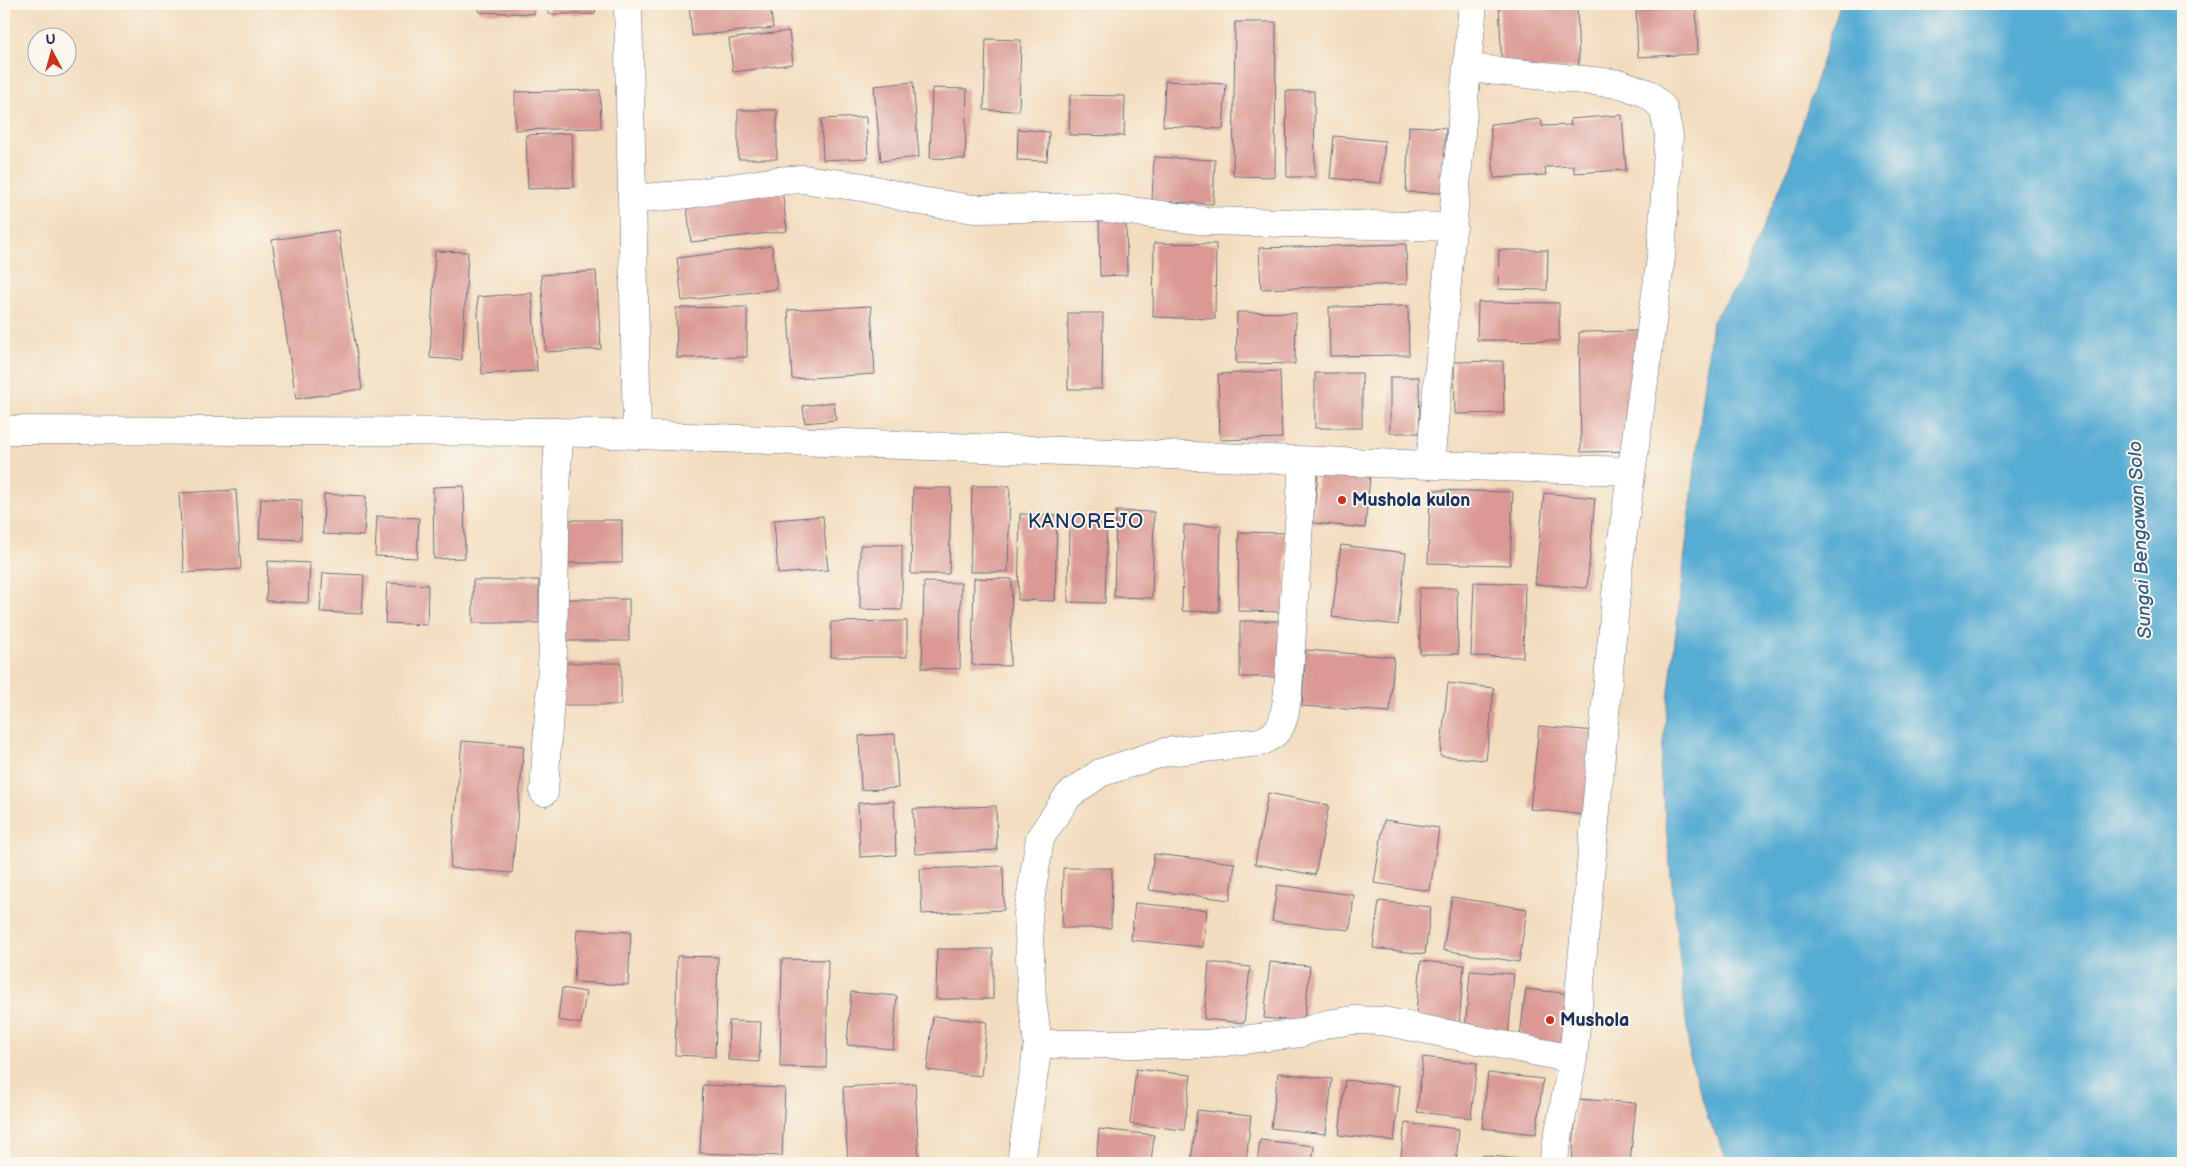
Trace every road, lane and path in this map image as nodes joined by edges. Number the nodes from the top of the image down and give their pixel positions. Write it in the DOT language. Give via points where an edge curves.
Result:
graph roads {
  1 [pos="628,4"];
  2 [pos="1474,4"];
  3 [pos="1468,68"];
  4 [pos="632,199"];
  5 [pos="1453,227"];
  6 [pos="4,430"];
  7 [pos="559,432"];
  8 [pos="638,435"];
  9 [pos="1303,462"];
  10 [pos="1430,465"];
  11 [pos="1630,471"];
  12 [pos="544,792"];
  13 [pos="1038,1044"];
  14 [pos="1573,1059"];
  15 [pos="1020,1163"];
  16 [pos="1553,1163"];
  1 -- 4 [label="street"];
  2 -- 3 [label="street"];
  3 -- 5 [label="street"];
  3 -- 11 [label="street" via="1621,84 1649,94 1663,108 1669,135 1661,257"];
  4 -- 5 [label="street" via="802,179 863,187 920,201 974,209 1100,207 1206,221"];
  4 -- 8 [label="street"];
  5 -- 10 [label="street"];
  6 -- 7 [label="street"];
  7 -- 8 [label="street"];
  7 -- 12 [label="street" via="553,649"];
  8 -- 9 [label="street"];
  9 -- 10 [label="street"];
  9 -- 13 [label="street" via="1288,692 1280,730 1260,742 1165,752 1100,773 1068,796 1040,838 1028,914 1032,1000"];
  10 -- 11 [label="street"];
  11 -- 14 [label="street"];
  13 -- 14 [label="street" via="1208,1044 1300,1033 1354,1020 1383,1021"];
  13 -- 15 [label="street"];
  14 -- 16 [label="street"];
}
